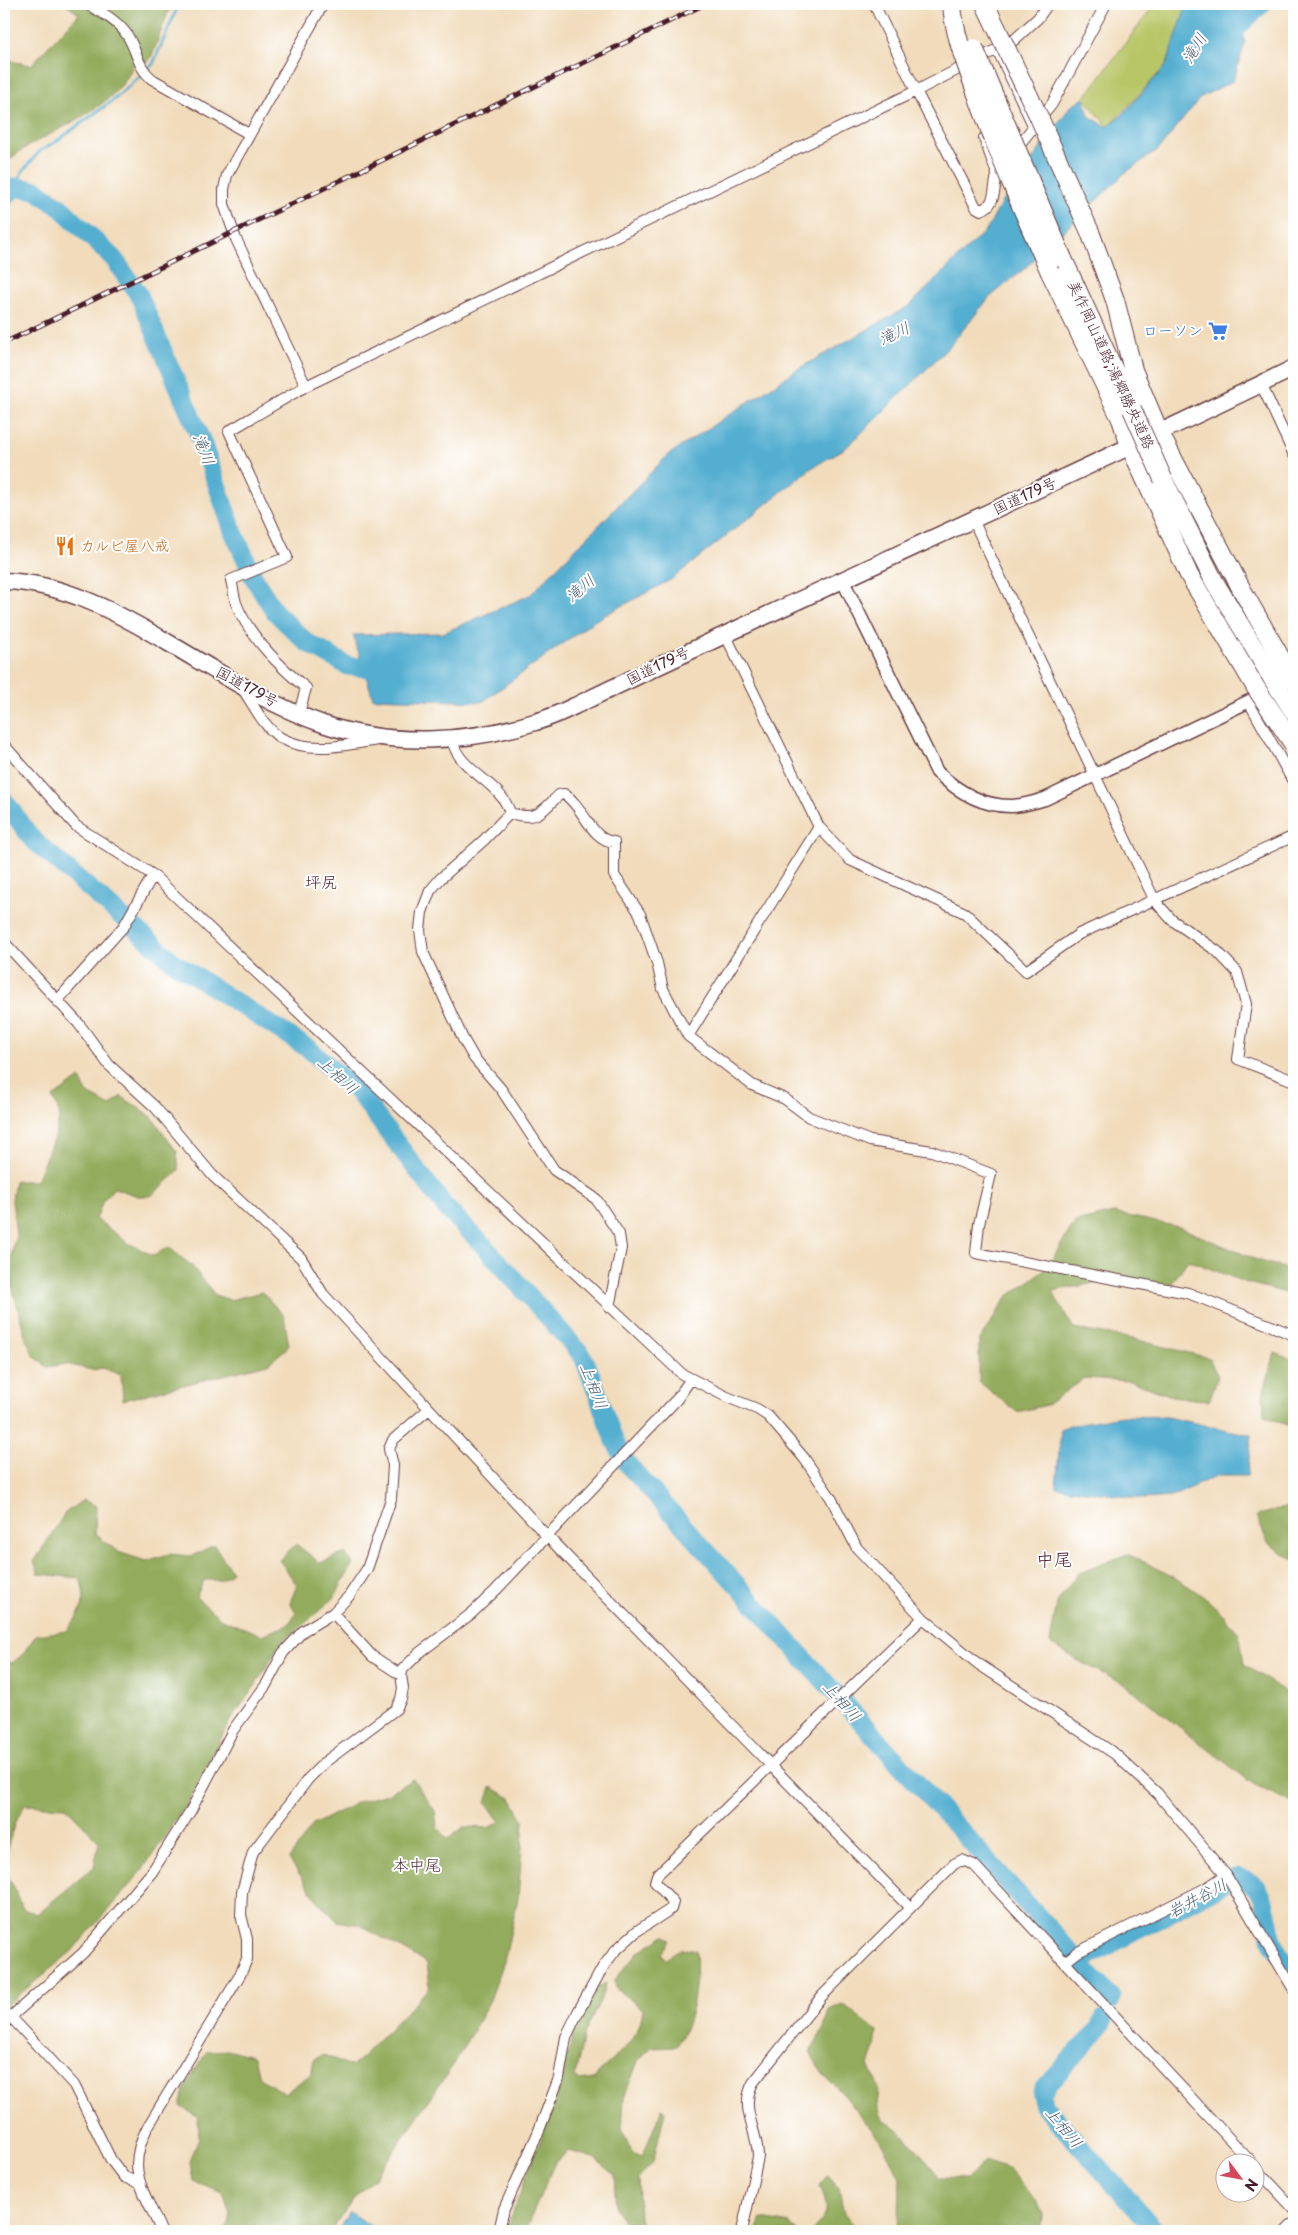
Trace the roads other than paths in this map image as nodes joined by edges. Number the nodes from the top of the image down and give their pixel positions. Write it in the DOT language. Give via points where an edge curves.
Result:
graph roads {
  1 [pos="87,4"];
  2 [pos="323,4"];
  3 [pos="874,4"];
  4 [pos="952,4"];
  5 [pos="958,4"];
  6 [pos="985,4"];
  7 [pos="1048,4"];
  8 [pos="1106,4"];
  9 [pos="997,49"];
  10 [pos="960,68"];
  11 [pos="916,91"];
  12 [pos="1033,125"];
  13 [pos="249,134"];
  14 [pos="997,174"];
  15 [pos="1294,368"];
  16 [pos="1261,384"];
  17 [pos="306,386"];
  18 [pos="1160,434"];
  19 [pos="1130,446"];
  20 [pos="1294,455"];
  21 [pos="973,520"];
  22 [pos="842,579"];
  23 [pos="4,581"];
  24 [pos="725,634"];
  25 [pos="1292,676"];
  26 [pos="240,686"];
  27 [pos="1253,695"];
  28 [pos="1294,712"];
  29 [pos="299,713"];
  30 [pos="452,738"];
  31 [pos="388,739"];
  32 [pos="4,745"];
  33 [pos="1294,745"];
  34 [pos="1096,776"];
  35 [pos="1294,783"];
  36 [pos="510,813"];
  37 [pos="819,827"];
  38 [pos="1294,836"];
  39 [pos="153,875"];
  40 [pos="1155,901"];
  41 [pos="4,942"];
  42 [pos="57,1001"];
  43 [pos="688,1036"];
  44 [pos="1294,1081"];
  45 [pos="609,1306"];
  46 [pos="1294,1335"];
  47 [pos="690,1380"];
  48 [pos="429,1409"];
  49 [pos="547,1536"];
  50 [pos="333,1613"];
  51 [pos="923,1618"];
  52 [pos="400,1675"];
  53 [pos="771,1765"];
  54 [pos="1228,1878"];
  55 [pos="910,1908"];
  56 [pos="1067,1960"];
  57 [pos="1294,1990"];
  58 [pos="7,2020"];
  59 [pos="1242,2152"];
  60 [pos="1266,2179"];
  61 [pos="139,2183"];
  62 [pos="1294,2210"];
  63 [pos="1294,2223"];
  64 [pos="161,2231"];
  65 [pos="499,2231"];
  66 [pos="742,2231"];
  67 [pos="1286,2231"];
  1 -- 13 [label="street" via="128,35 142,71"];
  2 -- 13 [label="street"];
  3 -- 11 [label="street"];
  4 -- 19 [label="highway, bridge" via="953,21 1001,158 1050,272 1121,418"];
  5 -- 28 [label="highway, 美作岡山道路;湯郷勝央道路, bridge" via="983,75 1163,479 1214,581"];
  6 -- 18 [label="highway, bridge" via="1090,232 1115,300 1133,370"];
  7 -- 9 [label="street" via="1013,41"];
  8 -- 12 [label="street" via="1052,104"];
  9 -- 10 [label="street"];
  9 -- 12 [label="street"];
  10 -- 11 [label="street"];
  10 -- 14 [label="street"];
  11 -- 14 [label="street" via="976,207 981,210 991,202 996,191"];
  11 -- 17 [label="street"];
  12 -- 14 [label="street"];
  13 -- 17 [label="street" via="227,175 224,204 236,239"];
  15 -- 16 [label="highway, 国道179号"];
  16 -- 18 [label="highway, 国道179号"];
  16 -- 20 [label="street"];
  17 -- 29 [label="street" via="229,431 287,556 231,580 236,604 254,634 282,669 306,688"];
  18 -- 19 [label="highway, 国道179号"];
  18 -- 25 [label="highway" via="1242,590"];
  19 -- 21 [label="highway, 国道179号"];
  19 -- 27 [label="highway" via="1189,575"];
  21 -- 22 [label="highway, 国道179号"];
  21 -- 34 [label="street"];
  22 -- 24 [label="highway, 国道179号"];
  22 -- 34 [label="street" via="937,772 951,786 979,801 1011,806 1046,799"];
  23 -- 26 [label="highway, 国道179号" via="69,593 120,614"];
  24 -- 30 [label="highway, 国道179号" via="537,722 496,733"];
  24 -- 37 [label="street"];
  25 -- 27 [label="street"];
  26 -- 29 [label="highway, 国道179号"];
  26 -- 31 [label="street" via="280,737 303,746 340,746"];
  27 -- 33 [label="highway, bridge"];
  27 -- 34 [label="street"];
  27 -- 35 [label="street"];
  29 -- 31 [label="highway, 国道179号" via="323,724"];
  30 -- 31 [label="highway, 国道179号"];
  30 -- 36 [label="street" via="458,755 494,789"];
  32 -- 39 [label="street" via="76,826"];
  34 -- 40 [label="street"];
  36 -- 43 [label="street" via="534,817 564,794 572,798 596,833 614,842 614,875 640,914 663,989"];
  36 -- 45 [label="street" via="430,891 422,912 423,952 462,1040 474,1058 501,1089 554,1170 596,1199 619,1234 621,1248"];
  37 -- 40 [label="street" via="850,860 965,912 1026,971 1078,934"];
  37 -- 43 [label="street"];
  38 -- 40 [label="street"];
  39 -- 42 [label="street" via="127,921"];
  39 -- 45 [label="street"];
  40 -- 44 [label="street" via="1172,920 1217,950 1237,972 1246,1004 1238,1059"];
  41 -- 42 [label="street"];
  42 -- 48 [label="street" via="79,1024 109,1065 155,1107 213,1176 301,1258 323,1294"];
  43 -- 46 [label="street" via="752,1085 785,1099 809,1117 870,1141 932,1151 991,1174 976,1253 1188,1293"];
  45 -- 47 [label="street"];
  47 -- 49 [label="street" via="677,1399"];
  47 -- 51 [label="street" via="768,1416 804,1458 831,1498 857,1548"];
  48 -- 49 [label="street"];
  48 -- 50 [label="street" via="393,1440 389,1449 393,1474 391,1500 367,1569"];
  49 -- 52 [label="street" via="496,1590 419,1653"];
  49 -- 53 [label="street"];
  50 -- 52 [label="street" via="372,1656"];
  50 -- 58 [label="street" via="304,1631 283,1653 266,1686 233,1730 191,1810 152,1872 83,1952"];
  51 -- 53 [label="street"];
  51 -- 54 [label="street" via="977,1664 1115,1754 1158,1794"];
  52 -- 61 [label="street" via="403,1688 396,1709 332,1754 319,1767 253,1852 242,1892 247,1960 141,2140 136,2168"];
  53 -- 55 [label="street"];
  53 -- 65 [label="street" via="657,1875 655,1882 673,1902 671,1909 637,1931 603,1967 566,2037 559,2078 508,2201"];
  54 -- 56 [label="street"];
  54 -- 57 [label="street"];
  55 -- 56 [label="street" via="954,1864 969,1861"];
  55 -- 66 [label="street" via="822,1996 750,2088 746,2101 758,2144 758,2156"];
  56 -- 59 [label="street"];
  58 -- 61 [label="street" via="74,2085 111,2160 124,2177"];
  60 -- 62 [label="street"];
  61 -- 64 [label="street"];
  63 -- 67 [label="street"];
}
